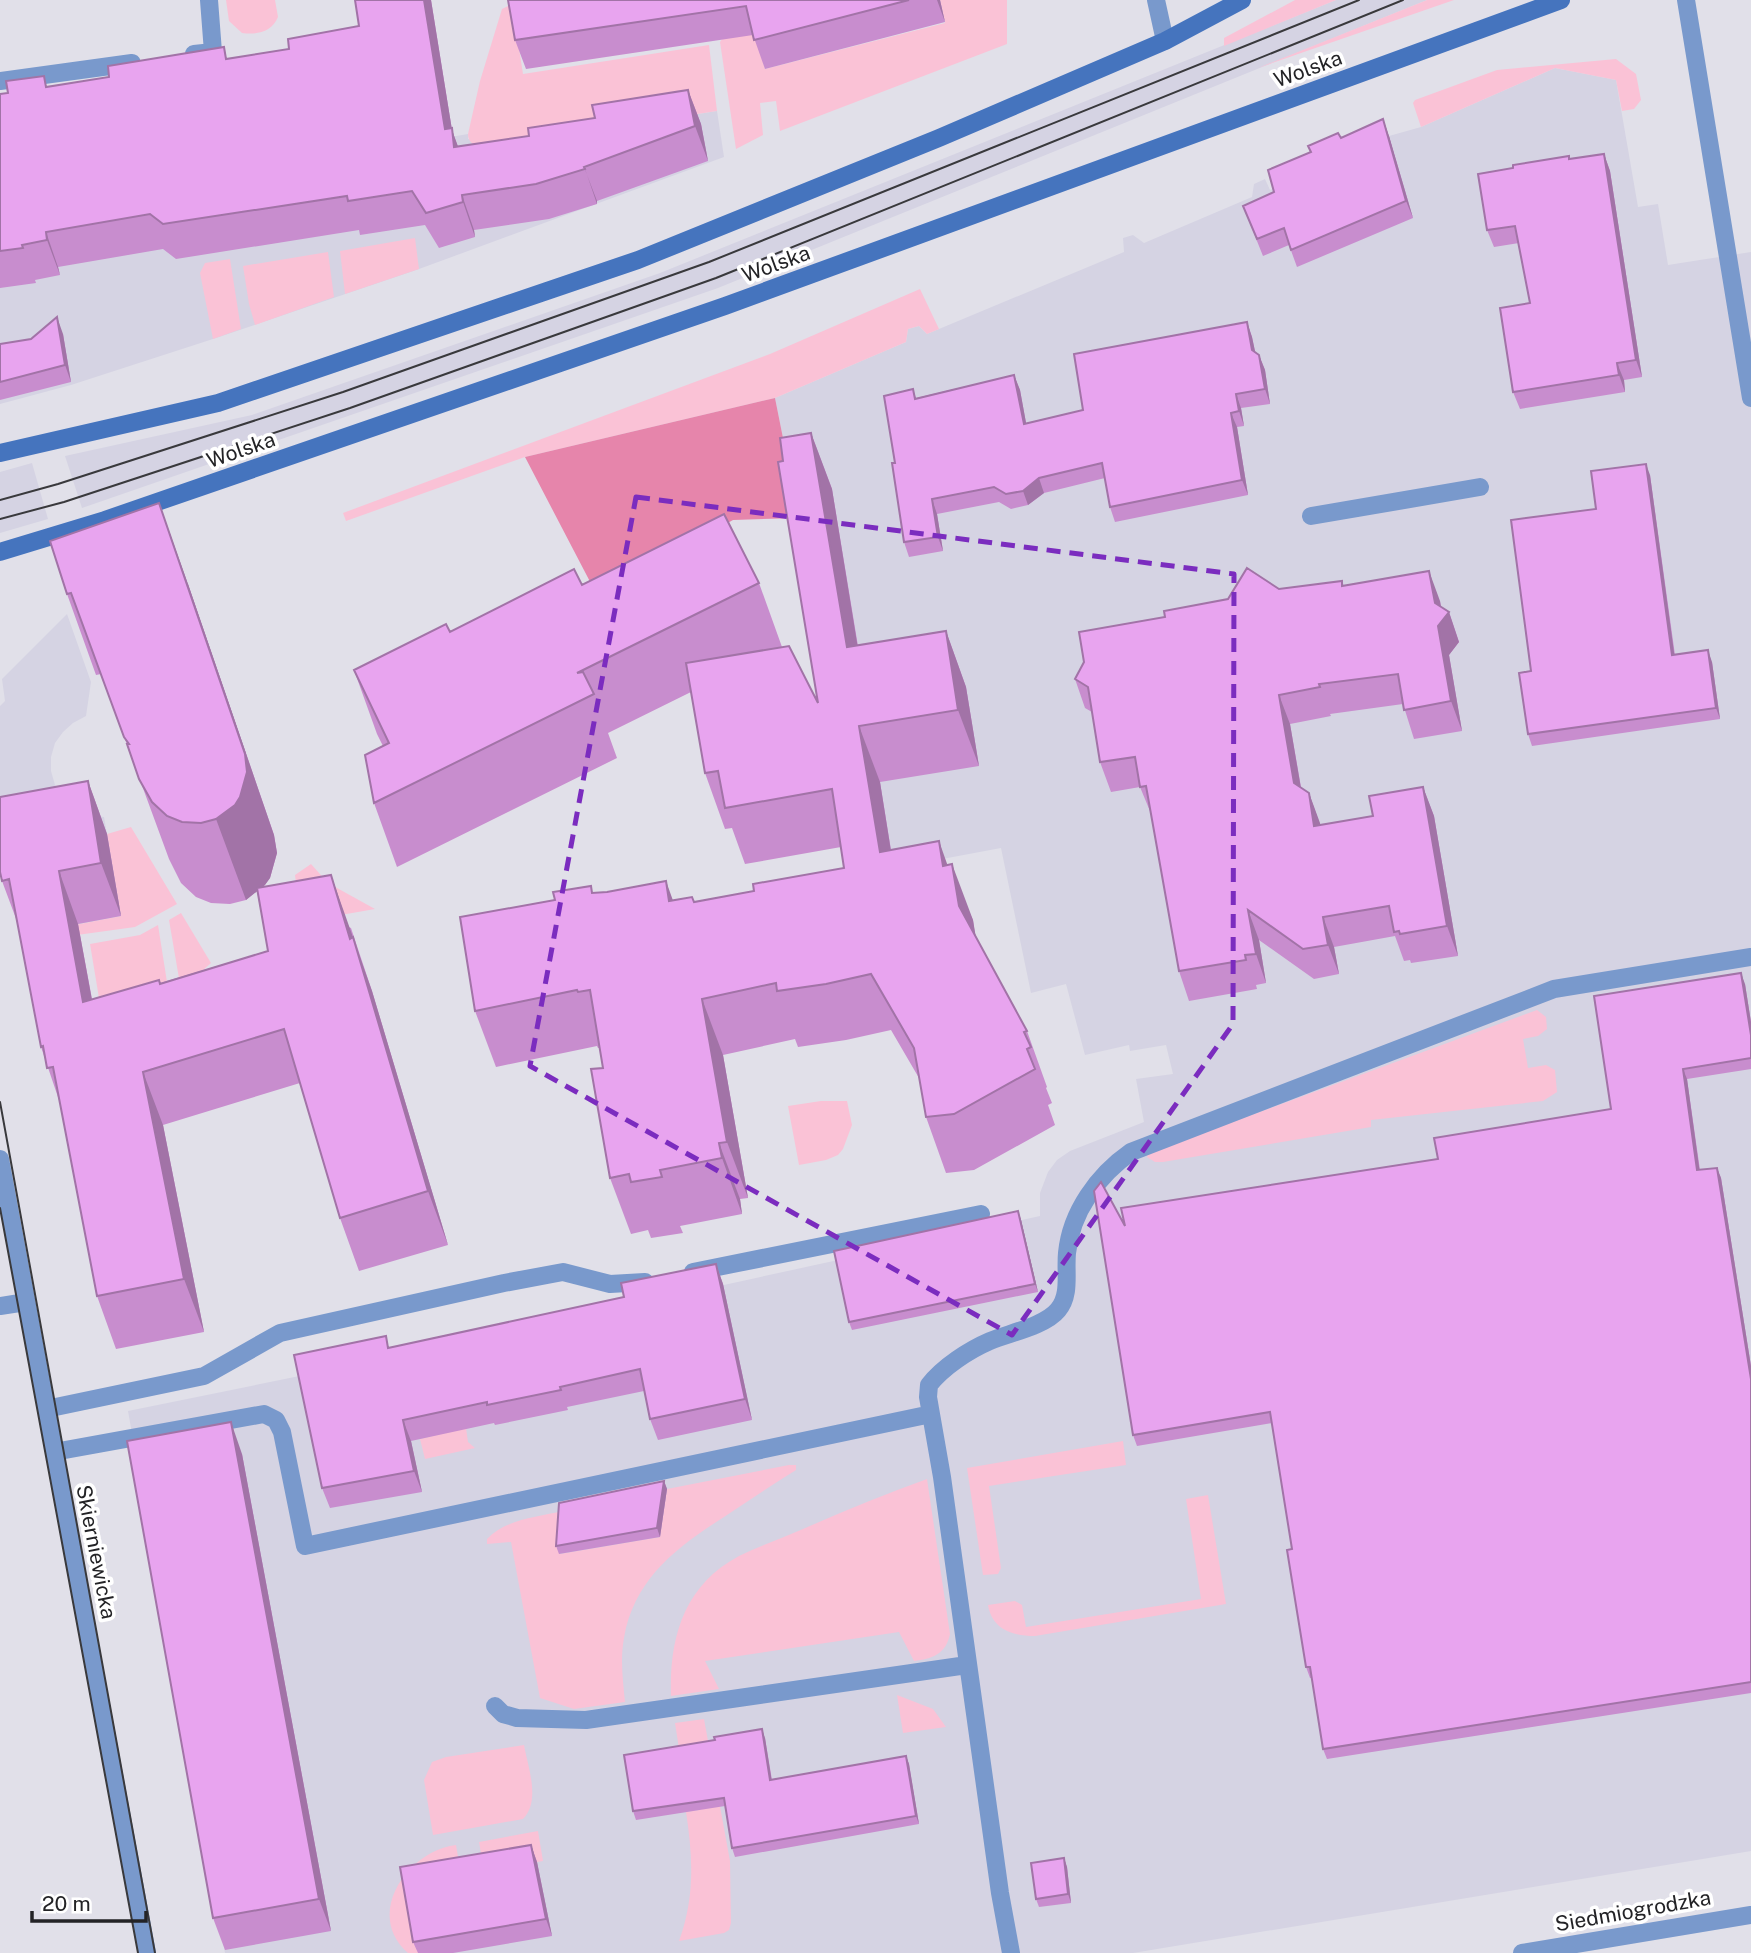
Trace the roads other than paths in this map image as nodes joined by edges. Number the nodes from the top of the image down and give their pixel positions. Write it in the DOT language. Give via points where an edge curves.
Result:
graph roads {
  1 [pos="209,0"];
  2 [pos="1156,0"];
  3 [pos="1242,0"];
  4 [pos="1561,0"];
  5 [pos="1686,0"];
  6 [pos="1165,41"];
  7 [pos="173,57"];
  8 [pos="146,61"];
  9 [pos="0,81"];
  10 [pos="1751,398"];
  11 [pos="0,453"];
  12 [pos="1480,487"];
  13 [pos="1311,516"];
  14 [pos="0,552"];
  15 [pos="1751,957"];
  16 [pos="0,1159"];
  17 [pos="981,1214"];
  18 [pos="26,1302"];
  19 [pos="0,1306"];
  20 [pos="46,1409"];
  21 [pos="931,1414"];
  22 [pos="54,1452"];
  23 [pos="967,1665"];
  24 [pos="495,1706"];
  25 [pos="1751,1914"];
  26 [pos="146,1953"];
  27 [pos="1011,1953"];
  28 [pos="1522,1953"];
  1 -- 7 [label="street" via="213,52"];
  2 -- 6 [label="street"];
  3 -- 6 [label="main road"];
  4 -- 14 [label="main road, Wolska" via="725,306"];
  5 -- 10 [label="street"];
  6 -- 11 [label="main road" via="638,260 218,403"];
  8 -- 9 [label="street"];
  12 -- 13 [label="street"];
  15 -- 21 [label="street" via="1554,989 1131,1152 1096,1184 1074,1221 1066,1254 1066,1290 1059,1309 1045,1320 969,1352 933,1380 928,1392"];
  16 -- 18 [label="street, Skierniewicka"];
  17 -- 20 [label="street" via="635,1284 610,1284 563,1272 504,1283 282,1332 204,1376"];
  18 -- 19 [label="street"];
  18 -- 20 [label="street, Skierniewicka"];
  20 -- 22 [label="street, Skierniewicka"];
  21 -- 22 [label="street" via="306,1546 282,1432 276,1420 264,1414"];
  21 -- 23 [label="street"];
  22 -- 26 [label="street, Skierniewicka"];
  23 -- 24 [label="street" via="586,1720 517,1718"];
  23 -- 27 [label="street"];
  25 -- 28 [label="street, Siedmiogrodzka"];
}
